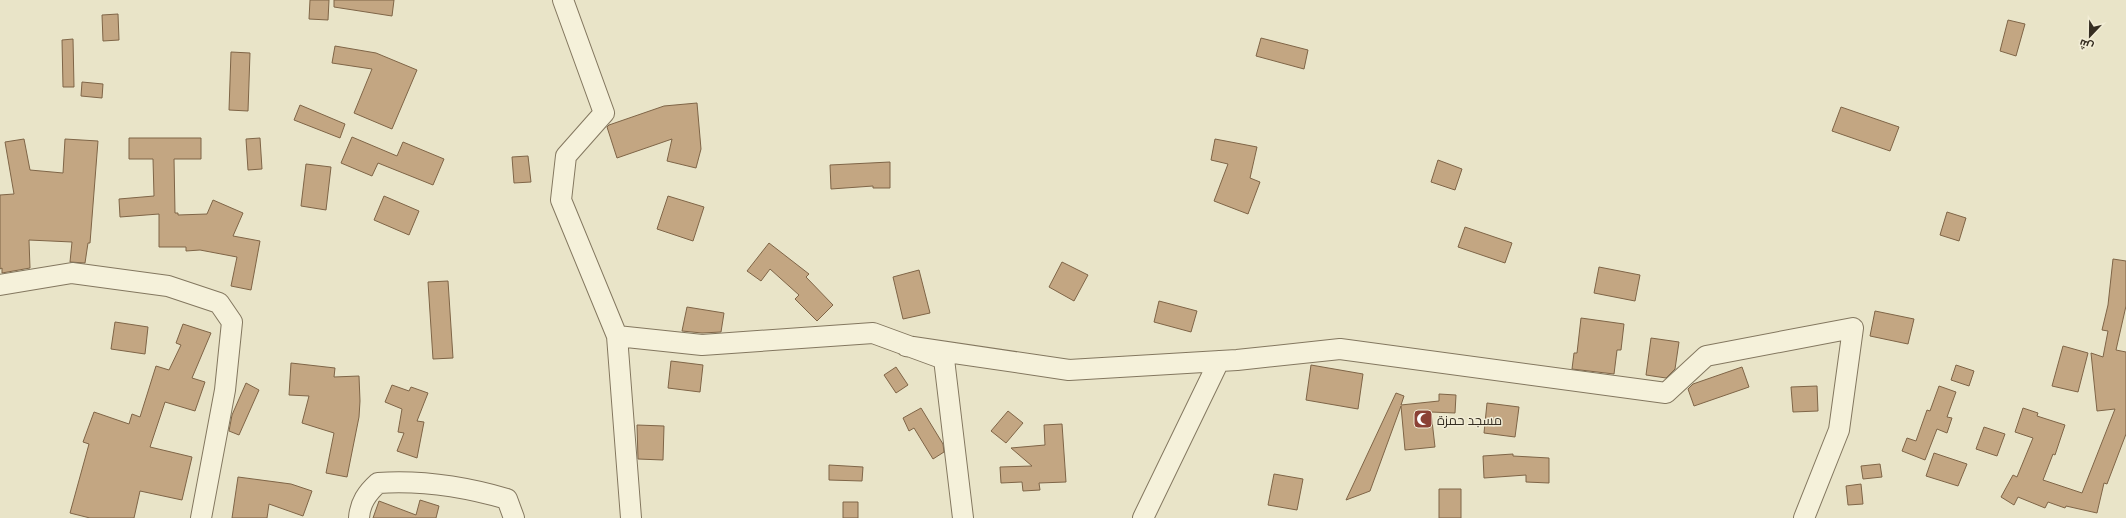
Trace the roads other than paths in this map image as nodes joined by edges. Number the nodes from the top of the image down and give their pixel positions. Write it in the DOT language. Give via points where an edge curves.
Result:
graph roads {
  1 [pos="563,0"];
  2 [pos="0,285"];
  3 [pos="618,336"];
  4 [pos="906,346"];
  5 [pos="1219,361"];
  6 [pos="201,518"];
  7 [pos="359,518"];
  8 [pos="514,518"];
  9 [pos="630,518"];
  10 [pos="963,518"];
  11 [pos="1143,518"];
  12 [pos="1804,518"];
  1 -- 3 [label="street" via="604,113 566,156 561,200"];
  2 -- 6 [label="street" via="72,273 168,286 219,303 232,322 225,390"];
  3 -- 4 [label="street" via="702,344 873,333"];
  3 -- 9 [label="street"];
  4 -- 5 [label="street" via="1069,370"];
  4 -- 10 [label="street" via="944,359"];
  5 -- 11 [label="street"];
  5 -- 12 [label="street" via="1340,349 1666,393 1706,356 1853,328 1839,430"];
  7 -- 8 [label="street" via="360,509 368,493 378,483 398,481 474,490 507,499"];
}
